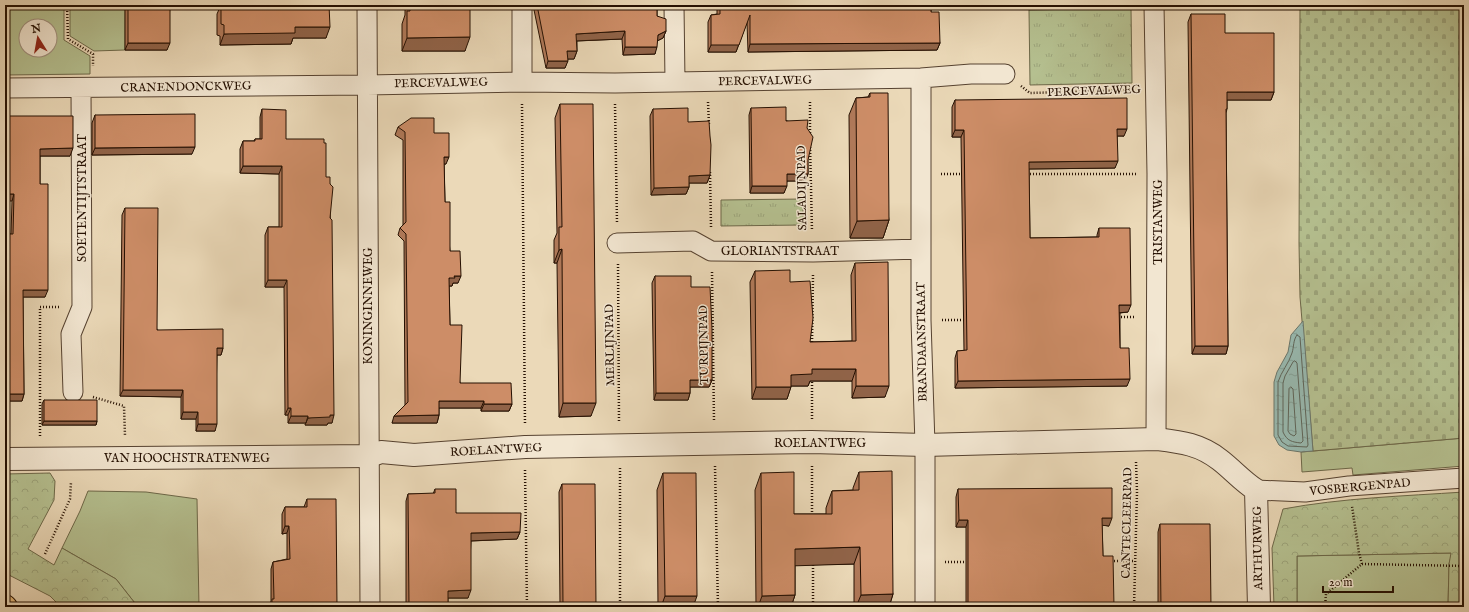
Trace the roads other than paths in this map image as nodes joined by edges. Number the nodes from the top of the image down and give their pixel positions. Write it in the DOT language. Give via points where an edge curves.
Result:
graph roads {
  1 [pos="367,5"];
  2 [pos="522,5"];
  3 [pos="674,5"];
  4 [pos="1154,5"];
  5 [pos="1005,74"];
  6 [pos="921,78"];
  7 [pos="522,82"];
  8 [pos="675,82"];
  9 [pos="368,85"];
  10 [pos="5,88"];
  11 [pos="87,88"];
  12 [pos="617,243"];
  13 [pos="921,249"];
  14 [pos="73,392"];
  15 [pos="1146,439"];
  16 [pos="925,445"];
  17 [pos="368,456"];
  18 [pos="5,459"];
  19 [pos="1464,478"];
  20 [pos="1256,490"];
  21 [pos="370,607"];
  22 [pos="924,607"];
  23 [pos="1259,607"];
  1 -- 9 [label="street, KONINGINNEWEG"];
  2 -- 7 [label="street"];
  3 -- 8 [label="street"];
  4 -- 15 [label="street, TRISTANWEG" via="1158,316"];
  5 -- 6 [label="street, PERCEVALWEG"];
  6 -- 8 [label="street, PERCEVALWEG"];
  6 -- 13 [label="street, BRANDAANSTRAAT"];
  7 -- 8 [label="street, PERCEVALWEG"];
  7 -- 9 [label="street, PERCEVALWEG"];
  9 -- 11 [label="street, CRANENDONCKWEG"];
  9 -- 17 [label="street, KONINGINNEWEG"];
  10 -- 11 [label="street, CRANENDONCKWEG"];
  11 -- 14 [label="street, SOETENTIJTSTRAAT" via="82,307 71,334"];
  12 -- 13 [label="street, GLORIANTSTRAAT" via="693,241 711,251"];
  13 -- 16 [label="street, BRANDAANSTRAAT"];
  15 -- 16 [label="street, ROELANTWEG"];
  15 -- 20 [label="street, ROELANTWEG" via="1186,442 1204,450"];
  16 -- 17 [label="street, ROELANTWEG" via="812,442 620,445 525,447 414,455 381,452"];
  16 -- 22 [label="street, BRANDAANSTRAAT"];
  17 -- 18 [label="street, VAN HOOCHSTRATENWEG"];
  17 -- 21 [label="street, KONINGINNEWEG"];
  19 -- 20 [label="street, VOSBERGENPAD" via="1349,486 1305,492"];
  20 -- 23 [label="street, ARTHURWEG"];
}
